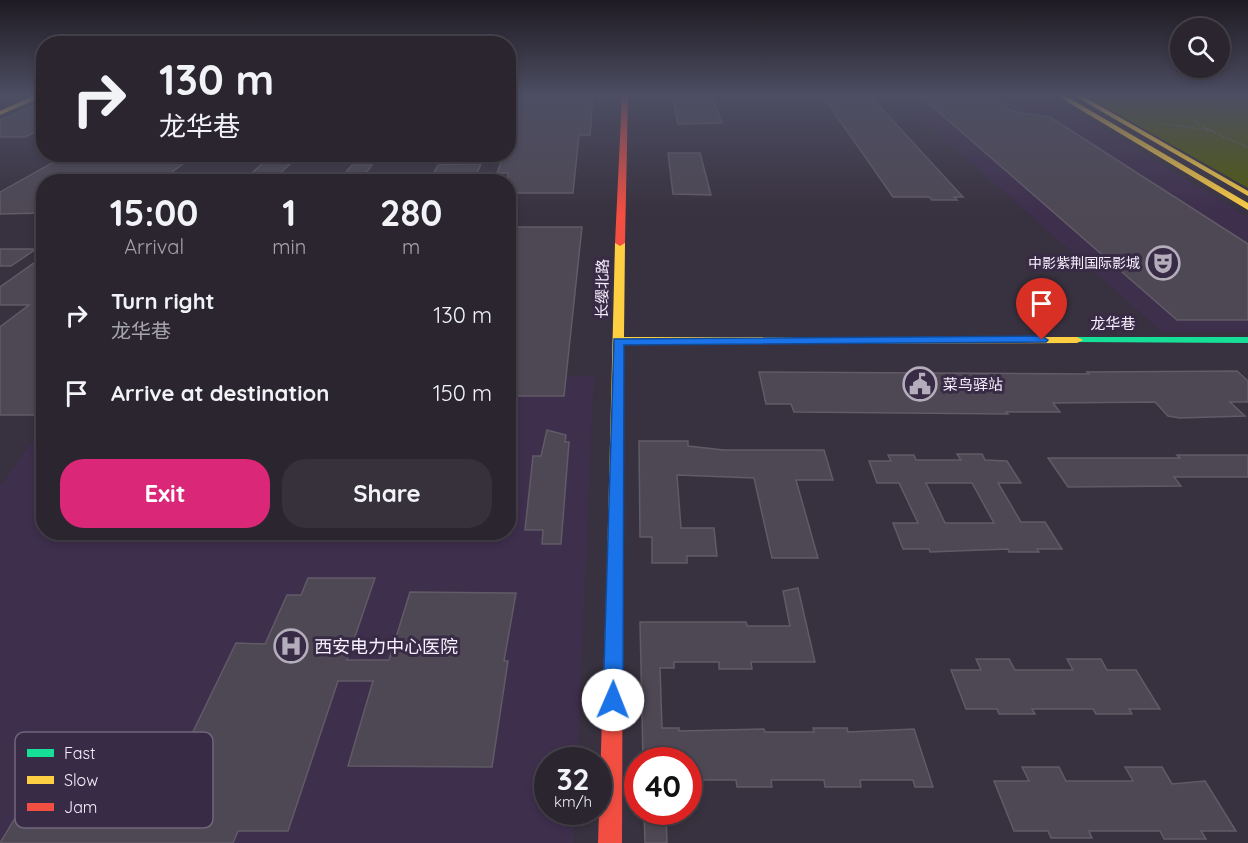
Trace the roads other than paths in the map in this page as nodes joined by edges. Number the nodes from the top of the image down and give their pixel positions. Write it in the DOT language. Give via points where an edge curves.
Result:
graph roads {
  1 [pos="624,134"];
  2 [pos="1125,134"];
  3 [pos="1144,134"];
  4 [pos="1248,194"];
  5 [pos="1248,207"];
  6 [pos="1248,340"];
  7 [pos="618,342"];
  8 [pos="610,843"];
  1 -- 7 [label="street, 长缨北路"];
  2 -- 5 [label="street"];
  3 -- 4 [label="street"];
  6 -- 7 [label="street, 龙华巷"];
  7 -- 8 [label="street, 长缨北路"];
}
